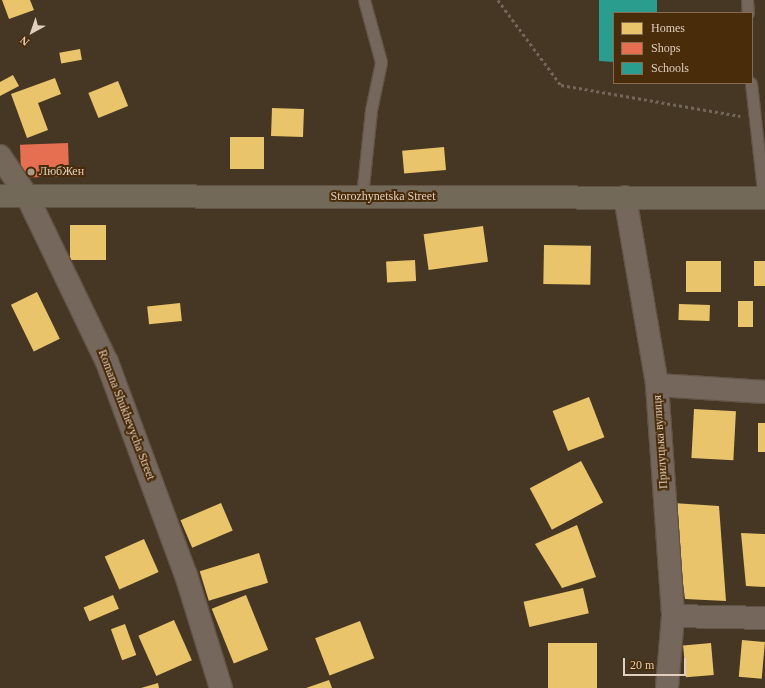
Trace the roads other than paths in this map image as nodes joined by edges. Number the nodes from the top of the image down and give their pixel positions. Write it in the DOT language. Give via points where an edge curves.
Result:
graph roads {
  1 [pos="364,0"];
  2 [pos="747,0"];
  3 [pos="748,12"];
  4 [pos="751,84"];
  5 [pos="0,156"];
  6 [pos="0,196"];
  7 [pos="26,196"];
  8 [pos="362,196"];
  9 [pos="625,197"];
  10 [pos="764,198"];
  11 [pos="657,385"];
  12 [pos="765,392"];
  13 [pos="673,616"];
  14 [pos="765,618"];
  15 [pos="221,688"];
  16 [pos="668,688"];
  1 -- 8 [label="lane" via="381,62 371,110"];
  2 -- 3 [label="lane"];
  4 -- 10 [label="lane"];
  5 -- 7 [label="street, Romana Shukhevycha Street"];
  6 -- 7 [label="main road, Storozhynetska Street"];
  7 -- 8 [label="main road, Storozhynetska Street"];
  7 -- 15 [label="street, Romana Shukhevycha Street" via="107,362 186,575"];
  8 -- 9 [label="main road, Storozhynetska Street"];
  9 -- 10 [label="main road, Storozhynetska Street"];
  9 -- 11 [label="street, Прилуцька вулиця"];
  11 -- 12 [label="street"];
  11 -- 13 [label="street, Прилуцька вулиця"];
  13 -- 14 [label="street"];
  13 -- 16 [label="street, Прилуцька вулиця"];
}
